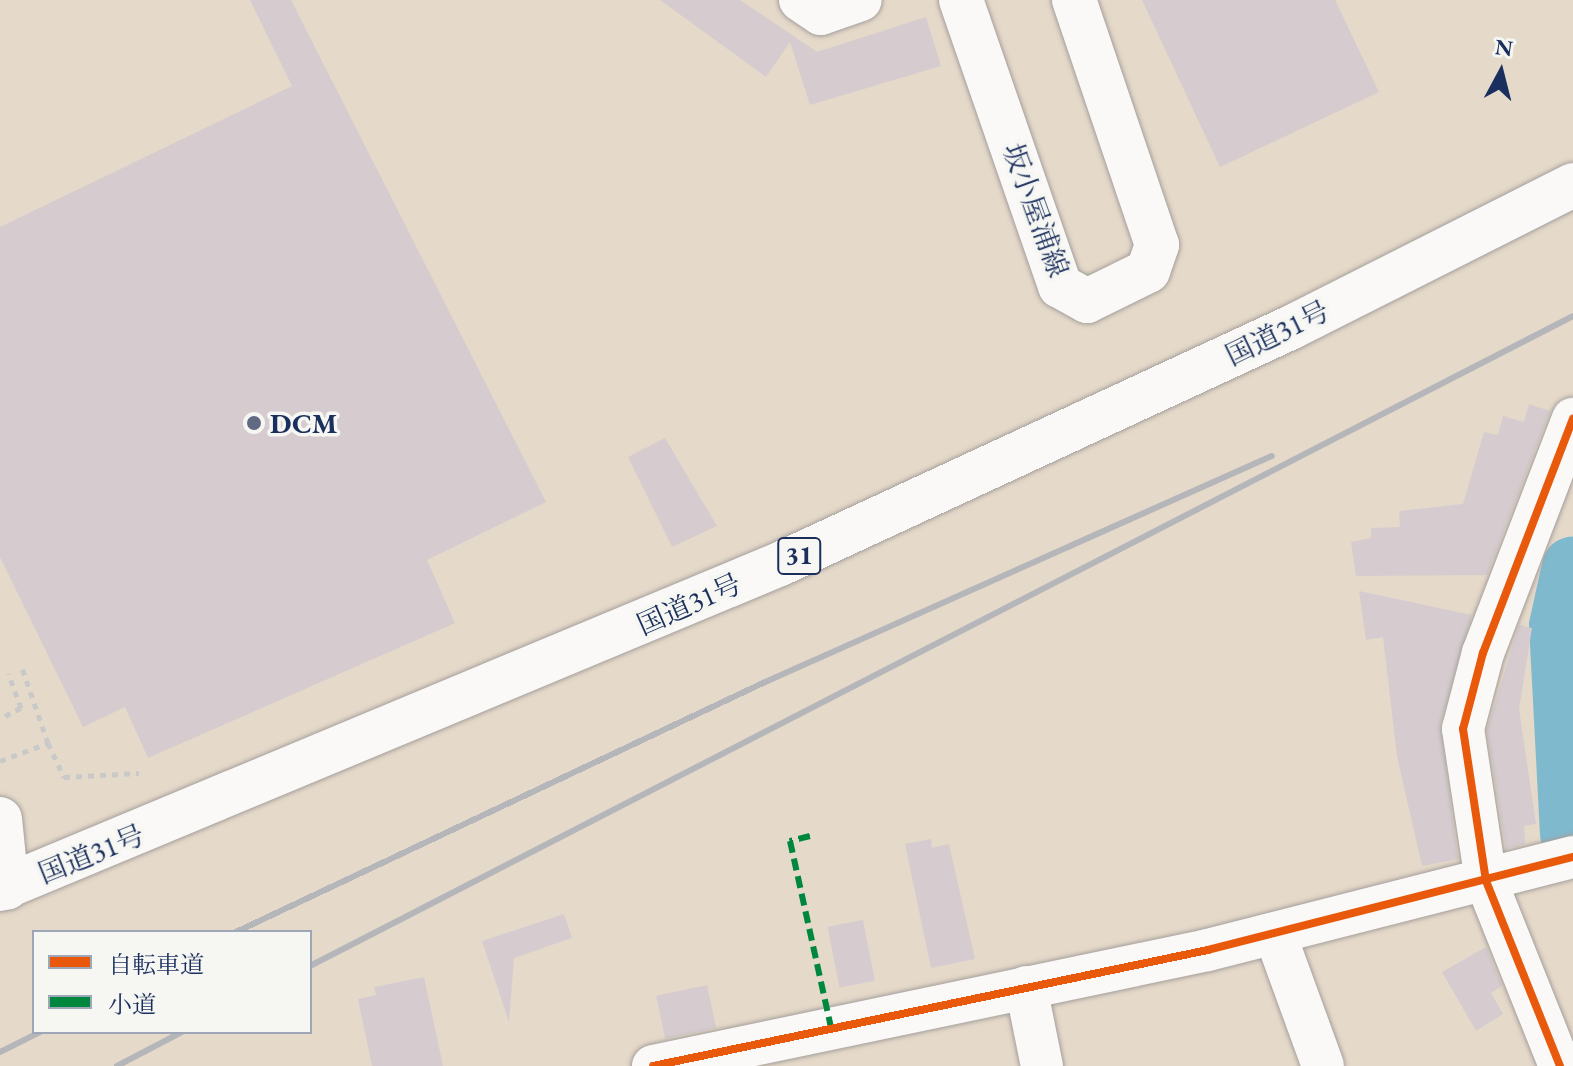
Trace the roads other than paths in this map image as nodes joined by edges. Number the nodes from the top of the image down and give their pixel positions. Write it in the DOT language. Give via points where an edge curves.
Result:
graph roads {
  1 [pos="800,0"];
  2 [pos="861,0"];
  3 [pos="961,0"];
  4 [pos="1074,0"];
  5 [pos="1573,185"];
  6 [pos="1573,419"];
  7 [pos="0,819"];
  8 [pos="1573,857"];
  9 [pos="1486,881"];
  10 [pos="2,888"];
  11 [pos="1275,934"];
  12 [pos="1026,987"];
  13 [pos="653,1066"];
  14 [pos="1042,1066"];
  15 [pos="1323,1066"];
  16 [pos="1560,1066"];
  1 -- 2 [label="street" via="821,14"];
  3 -- 4 [label="main road, 坂小屋浦線" via="1060,286 1087,301 1148,271 1157,245"];
  5 -- 10 [label="main road, 国道31号 / 31" via="1292,327 780,564"];
  6 -- 9 [label="street" via="1483,653 1463,729"];
  7 -- 10 [label="main road"];
  8 -- 9 [label="street"];
  9 -- 11 [label="street"];
  9 -- 16 [label="street"];
  11 -- 12 [label="street"];
  11 -- 15 [label="street"];
  12 -- 13 [label="street"];
  12 -- 14 [label="street"];
}
